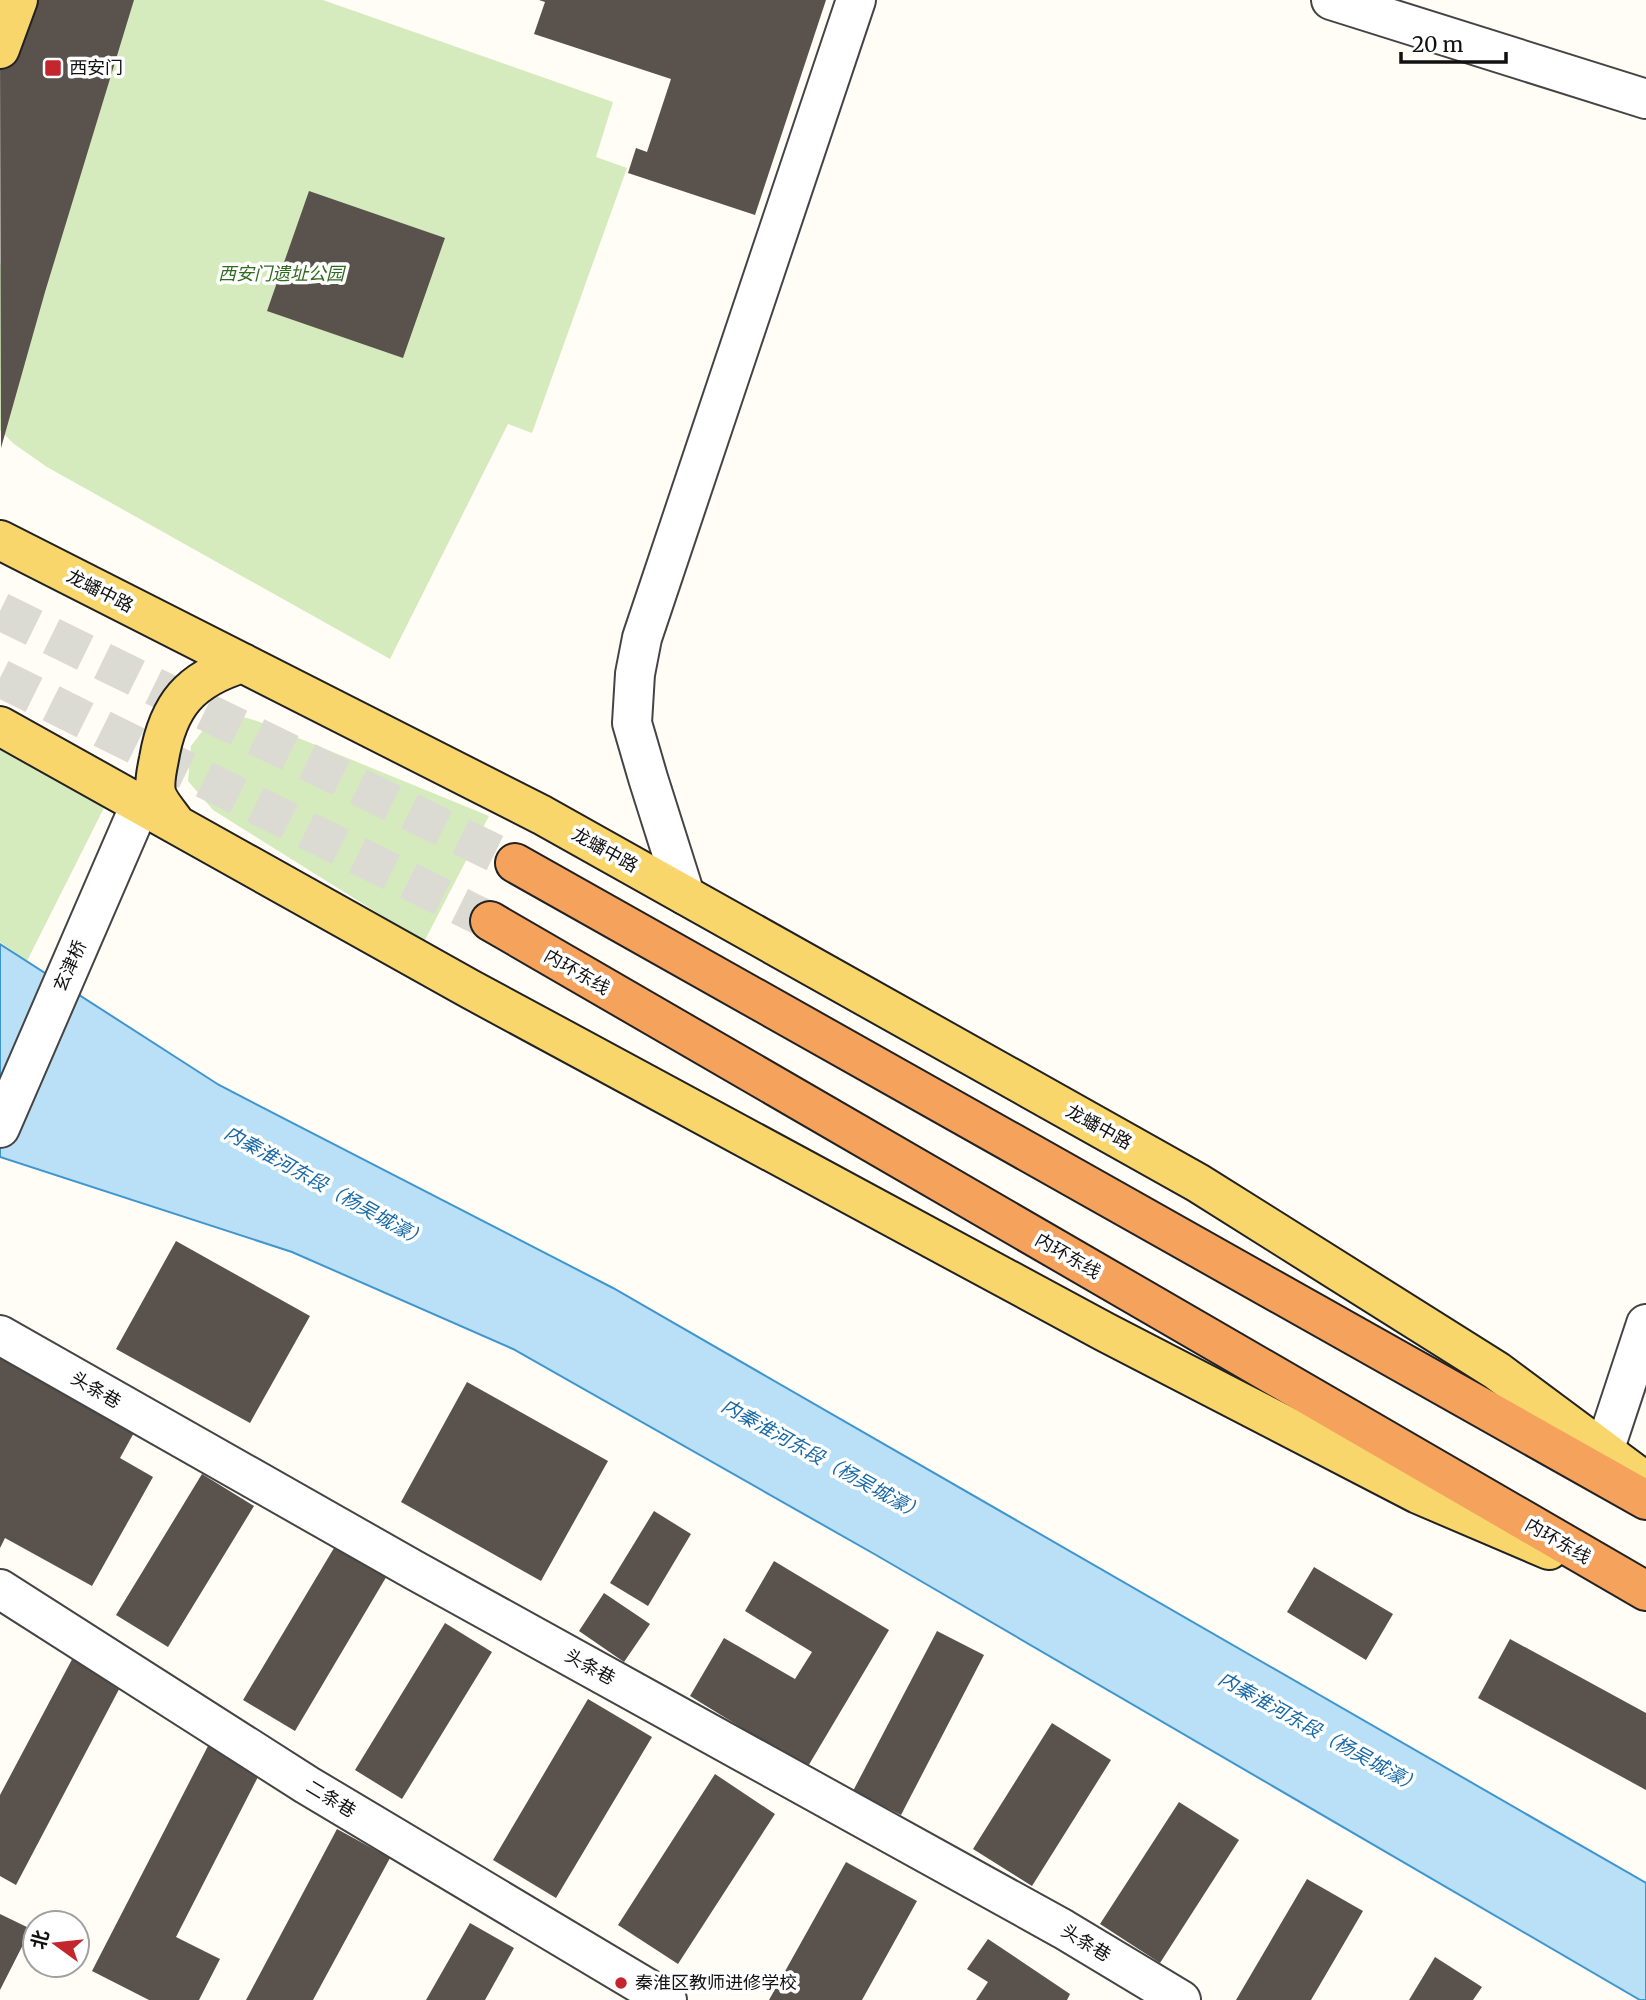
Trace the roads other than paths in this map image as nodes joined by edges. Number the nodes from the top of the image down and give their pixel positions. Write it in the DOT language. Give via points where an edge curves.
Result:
graph roads {
  1 [pos="18,0"];
  2 [pos="856,0"];
  3 [pos="1331,0"];
  4 [pos="0,49"];
  5 [pos="1646,99"];
  6 [pos="0,540"];
  7 [pos="243,663"];
  8 [pos="0,726"];
  9 [pos="140,805"];
  10 [pos="176,824"];
  11 [pos="515,863"];
  12 [pos="685,895"];
  13 [pos="490,921"];
  14 [pos="0,1128"];
  15 [pos="1646,1324"];
  16 [pos="0,1335"];
  17 [pos="1604,1451"];
  18 [pos="1646,1482"];
  19 [pos="1646,1500"];
  20 [pos="0,1589"];
  21 [pos="1645,1591"];
  22 [pos="667,2000"];
  23 [pos="1181,2000"];
  1 -- 4 [label="main road"];
  2 -- 12 [label="street" via="642,638 635,674 632,723"];
  3 -- 5 [label="street"];
  6 -- 7 [label="main road, 龙蟠中路"];
  7 -- 10 [label="main road" via="195,685 175,708 163,737 156,793"];
  7 -- 12 [label="main road, 龙蟠中路" via="542,815"];
  8 -- 9 [label="main road"];
  9 -- 10 [label="main road"];
  9 -- 14 [label="street, 玄津桥"];
  10 -- 21 [label="main road" via="470,989 1105,1332 1418,1494"];
  11 -- 19 [label="highway"];
  12 -- 17 [label="main road, 龙蟠中路" via="1198,1183 1497,1371"];
  13 -- 21 [label="highway, 内环东线"];
  15 -- 17 [label="street"];
  16 -- 23 [label="street, 头条巷" via="1063,1929"];
  17 -- 18 [label="main road, 龙蟠中路"];
  20 -- 22 [label="street, 二条巷" via="307,1785"];
}
